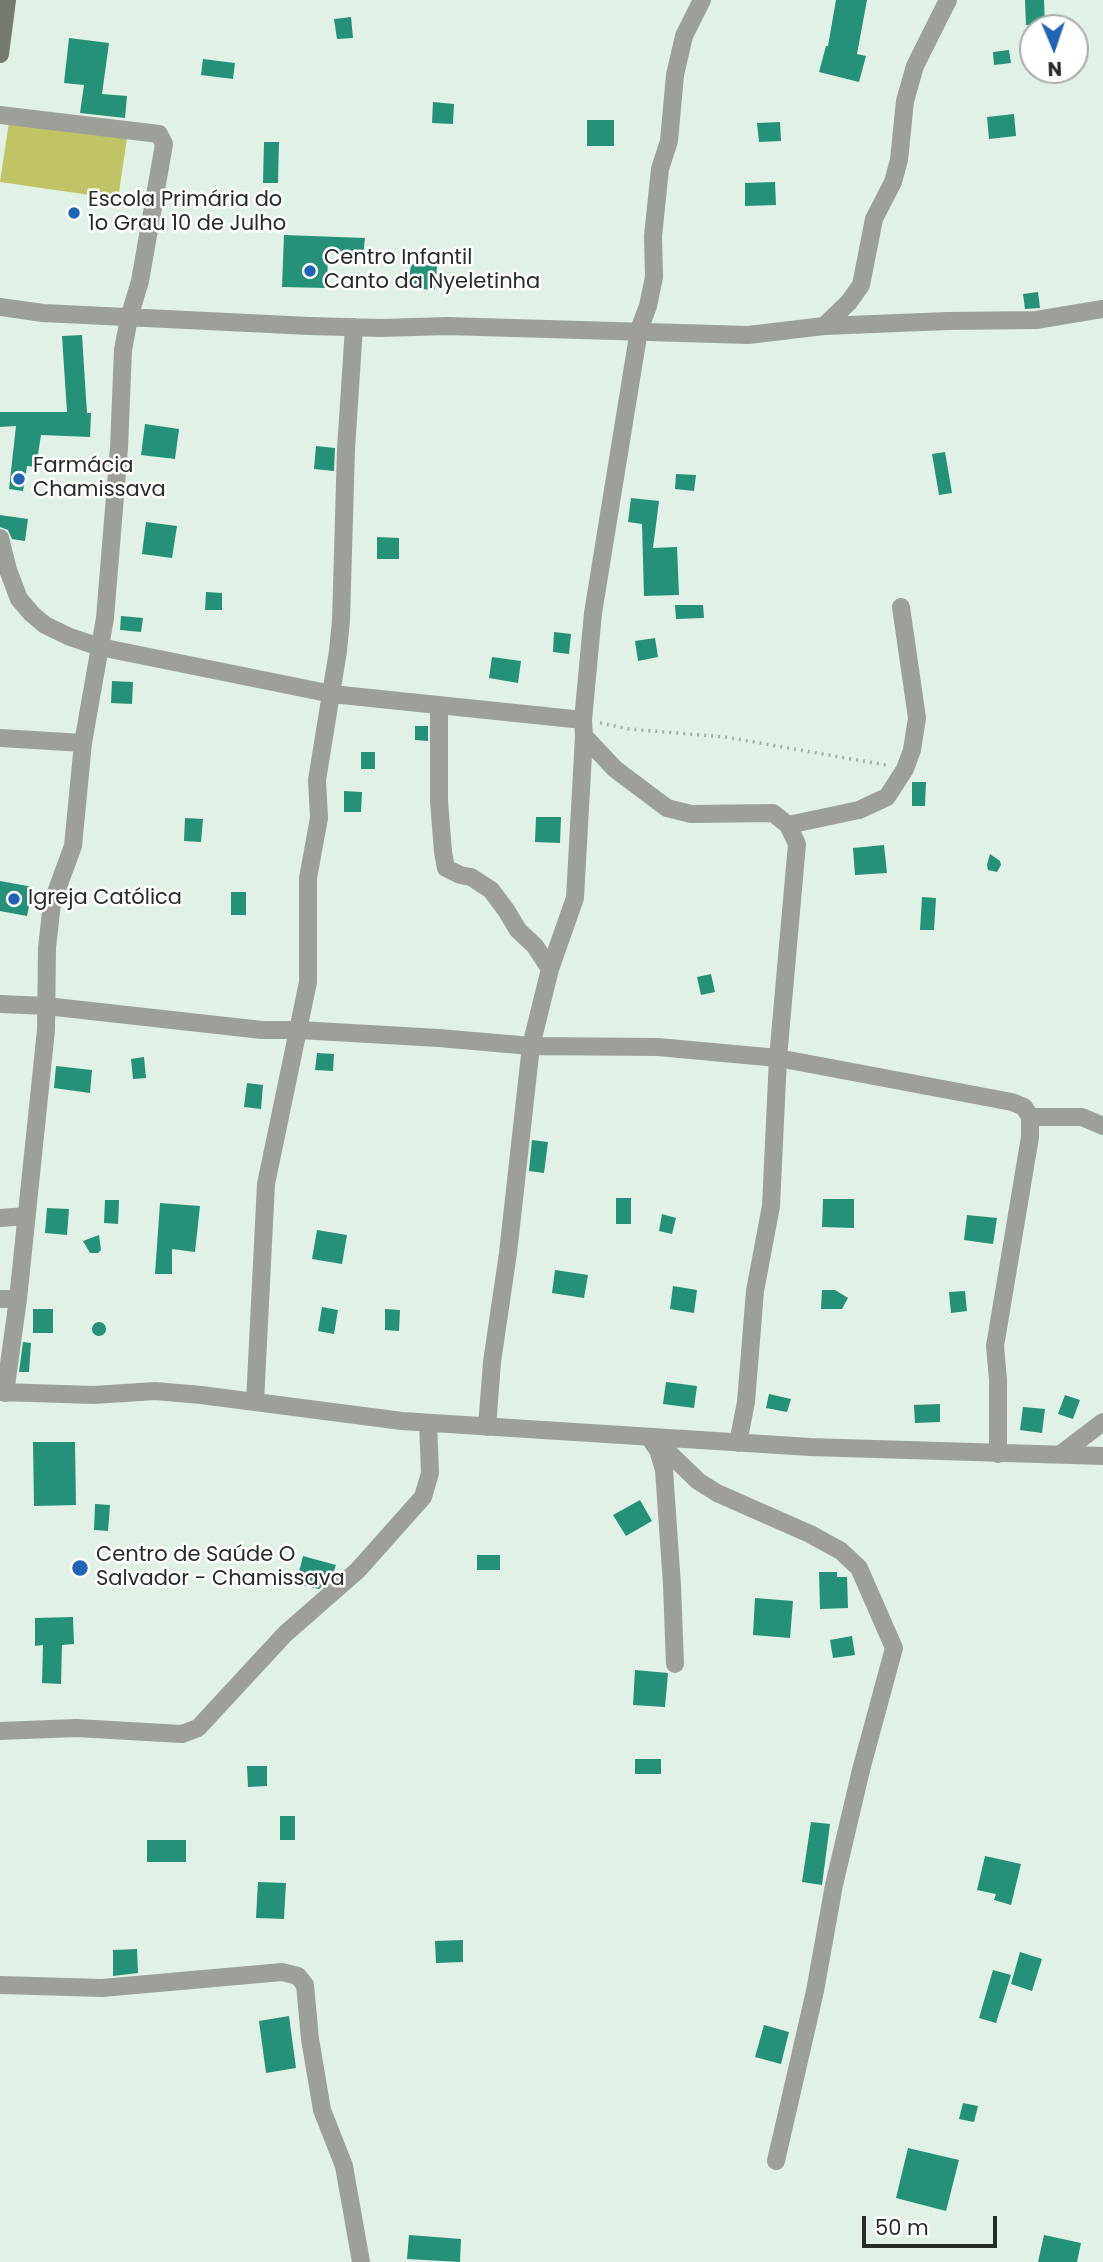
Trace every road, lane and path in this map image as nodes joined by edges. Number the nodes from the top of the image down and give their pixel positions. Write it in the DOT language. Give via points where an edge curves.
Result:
graph roads {
  1 [pos="7,0"];
  2 [pos="702,0"];
  3 [pos="947,0"];
  4 [pos="0,54"];
  5 [pos="0,114"];
  6 [pos="0,307"];
  7 [pos="1103,309"];
  8 [pos="129,318"];
  9 [pos="824,326"];
  10 [pos="354,327"];
  11 [pos="639,330"];
  12 [pos="0,538"];
  13 [pos="901,607"];
  14 [pos="100,647"];
  15 [pos="332,694"];
  16 [pos="439,705"];
  17 [pos="584,728"];
  18 [pos="0,738"];
  19 [pos="83,743"];
  20 [pos="905,769"];
  21 [pos="788,825"];
  22 [pos="550,970"];
  23 [pos="0,1004"];
  24 [pos="46,1006"];
  25 [pos="299,1030"];
  26 [pos="531,1046"];
  27 [pos="778,1058"];
  28 [pos="1030,1116"];
  29 [pos="1103,1126"];
  30 [pos="26,1216"];
  31 [pos="0,1219"];
  32 [pos="0,1299"];
  33 [pos="18,1299"];
  34 [pos="3,1392"];
  35 [pos="255,1402"];
  36 [pos="1103,1422"];
  37 [pos="428,1423"];
  38 [pos="487,1427"];
  39 [pos="738,1443"];
  40 [pos="653,1444"];
  41 [pos="998,1454"];
  42 [pos="1060,1454"];
  43 [pos="1103,1456"];
  44 [pos="675,1664"];
  45 [pos="0,1731"];
  46 [pos="0,1985"];
  47 [pos="776,2161"];
  48 [pos="361,2262"];
  1 -- 4 [label="street"];
  2 -- 11 [label="street" via="684,36 675,75 653,236 654,277"];
  3 -- 9 [label="street" via="915,66 905,101 899,160 874,219 860,285"];
  5 -- 8 [label="street" via="159,134 163,139"];
  6 -- 8 [label="street"];
  7 -- 9 [label="street" via="1036,320"];
  8 -- 10 [label="street"];
  8 -- 14 [label="street"];
  9 -- 11 [label="street" via="748,335"];
  10 -- 11 [label="street"];
  10 -- 15 [label="street" via="341,620"];
  11 -- 17 [label="street" via="593,613"];
  12 -- 14 [label="street" via="19,599 32,614 45,625"];
  13 -- 20 [label="street" via="917,718"];
  14 -- 15 [label="street"];
  14 -- 19 [label="street"];
  15 -- 16 [label="street"];
  15 -- 25 [label="street" via="317,780 318,818 308,878 308,982"];
  16 -- 17 [label="street"];
  16 -- 22 [label="street" via="439,801 446,868 491,890"];
  17 -- 20 [label="path" via="725,737"];
  17 -- 21 [label="street" via="615,769 667,808 691,814 773,813"];
  17 -- 22 [label="street" via="575,898"];
  18 -- 19 [label="street"];
  19 -- 24 [label="street" via="73,846 52,903"];
  20 -- 21 [label="street" via="887,797 859,810"];
  21 -- 27 [label="street" via="797,844"];
  22 -- 26 [label="street"];
  23 -- 24 [label="street"];
  24 -- 25 [label="street"];
  24 -- 30 [label="street"];
  25 -- 26 [label="street"];
  25 -- 35 [label="street" via="266,1184"];
  26 -- 27 [label="street" via="658,1047"];
  26 -- 38 [label="street"];
  27 -- 28 [label="street" via="987,1095 1012,1101"];
  27 -- 39 [label="street" via="771,1206 755,1291"];
  28 -- 29 [label="street" via="1083,1117"];
  28 -- 41 [label="street" via="995,1346"];
  30 -- 31 [label="street"];
  30 -- 33 [label="street"];
  32 -- 33 [label="street"];
  33 -- 34 [label="street"];
  34 -- 35 [label="street" via="94,1395 155,1391"];
  35 -- 37 [label="street"];
  36 -- 42 [label="street"];
  37 -- 38 [label="street"];
  37 -- 45 [label="street" via="430,1473 423,1497 358,1570 285,1634 198,1728 182,1734 76,1728"];
  38 -- 40 [label="street"];
  39 -- 40 [label="street"];
  39 -- 41 [label="street"];
  40 -- 44 [label="street" via="664,1470"];
  40 -- 47 [label="street" via="717,1493 841,1551 859,1567 894,1648 860,1770"];
  41 -- 42 [label="street"];
  42 -- 43 [label="street"];
  46 -- 48 [label="street" via="102,1988 282,1972 298,1976 305,1985 322,2110 344,2166"];
}
